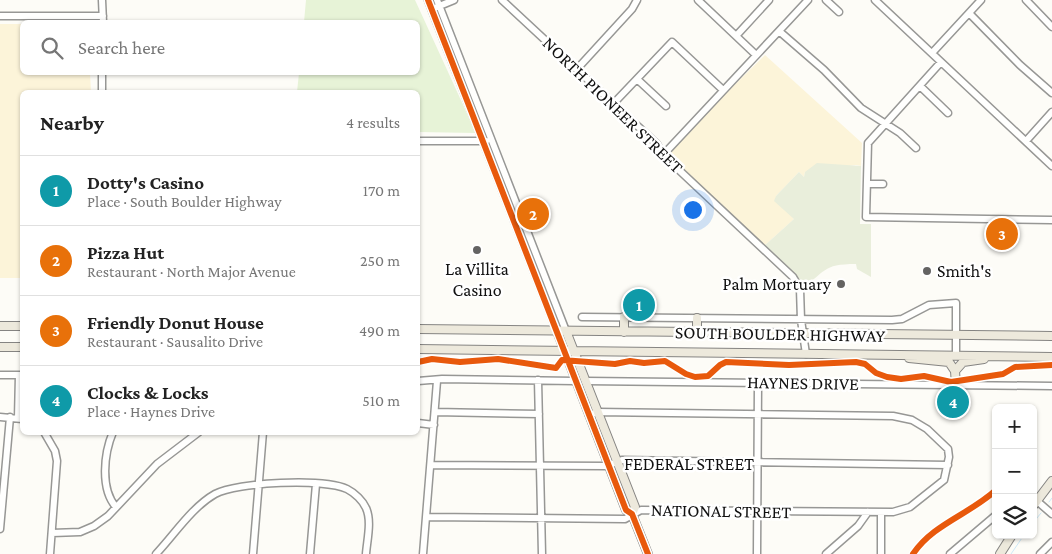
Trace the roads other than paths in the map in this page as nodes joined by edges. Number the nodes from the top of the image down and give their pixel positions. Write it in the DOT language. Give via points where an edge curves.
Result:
graph roads {
  1 [pos="102,0"];
  2 [pos="428,0"];
  3 [pos="454,0"];
  4 [pos="502,0"];
  5 [pos="637,0"];
  6 [pos="698,0"];
  7 [pos="769,0"];
  8 [pos="808,0"];
  9 [pos="826,0"];
  10 [pos="875,0"];
  11 [pos="981,0"];
  12 [pos="1026,0"];
  13 [pos="439,3"];
  14 [pos="432,10"];
  15 [pos="839,12"];
  16 [pos="969,13"];
  17 [pos="0,16"];
  18 [pos="103,19"];
  19 [pos="1052,27"];
  20 [pos="779,31"];
  21 [pos="736,36"];
  22 [pos="932,53"];
  23 [pos="755,54"];
  24 [pos="942,62"];
  25 [pos="577,70"];
  26 [pos="102,75"];
  27 [pos="637,79"];
  28 [pos="920,86"];
  29 [pos="102,90"];
  30 [pos="723,90"];
  31 [pos="473,93"];
  32 [pos="1052,93"];
  33 [pos="465,96"];
  34 [pos="613,104"];
  35 [pos="666,106"];
  36 [pos="1052,112"];
  37 [pos="948,113"];
  38 [pos="884,124"];
  39 [pos="420,140"];
  40 [pos="482,141"];
  41 [pos="492,141"];
  42 [pos="1026,141"];
  43 [pos="916,148"];
  44 [pos="663,155"];
  45 [pos="1052,166"];
  46 [pos="506,179"];
  47 [pos="498,182"];
  48 [pos="866,184"];
  49 [pos="883,184"];
  50 [pos="1052,220"];
  51 [pos="525,226"];
  52 [pos="517,229"];
  53 [pos="582,317"];
  54 [pos="624,318"];
  55 [pos="697,318"];
  56 [pos="801,320"];
  57 [pos="0,326"];
  58 [pos="20,326"];
  59 [pos="420,330"];
  60 [pos="556,331"];
  61 [pos="566,331"];
  62 [pos="624,332"];
  63 [pos="696,332"];
  64 [pos="804,334"];
  65 [pos="956,336"];
  66 [pos="1052,336"];
  67 [pos="0,347"];
  68 [pos="20,347"];
  69 [pos="420,349"];
  70 [pos="565,351"];
  71 [pos="574,351"];
  72 [pos="806,354"];
  73 [pos="899,354"];
  74 [pos="956,355"];
  75 [pos="1005,356"];
  76 [pos="1052,357"];
  77 [pos="955,371"];
  78 [pos="0,375"];
  79 [pos="20,375"];
  80 [pos="538,380"];
  81 [pos="437,381"];
  82 [pos="575,381"];
  83 [pos="584,381"];
  84 [pos="420,382"];
  85 [pos="758,383"];
  86 [pos="956,385"];
  87 [pos="1052,386"];
  88 [pos="435,412"];
  89 [pos="597,412"];
  90 [pos="539,414"];
  91 [pos="589,415"];
  92 [pos="758,415"];
  93 [pos="0,417"];
  94 [pos="10,417"];
  95 [pos="20,418"];
  96 [pos="420,423"];
  97 [pos="434,425"];
  98 [pos="46,435"];
  99 [pos="112,435"];
  100 [pos="188,435"];
  101 [pos="263,435"];
  102 [pos="758,463"];
  103 [pos="613,464"];
  104 [pos="431,465"];
  105 [pos="948,465"];
  106 [pos="540,466"];
  107 [pos="1052,481"];
  108 [pos="316,484"];
  109 [pos="259,485"];
  110 [pos="1037,501"];
  111 [pos="1037,505"];
  112 [pos="116,507"];
  113 [pos="757,511"];
  114 [pos="868,512"];
  115 [pos="881,512"];
  116 [pos="632,514"];
  117 [pos="1052,514"];
  118 [pos="426,517"];
  119 [pos="541,518"];
  120 [pos="992,518"];
  121 [pos="0,529"];
  122 [pos="52,533"];
  123 [pos="1009,539"];
  124 [pos="1052,542"];
  125 [pos="50,554"];
  126 [pos="156,554"];
  127 [pos="253,554"];
  128 [pos="310,554"];
  129 [pos="366,554"];
  130 [pos="424,554"];
  131 [pos="542,554"];
  132 [pos="648,554"];
  133 [pos="757,554"];
  134 [pos="826,554"];
  135 [pos="881,554"];
  136 [pos="950,554"];
  137 [pos="1000,554"];
  138 [pos="1040,554"];
  1 -- 18 [label="street"];
  2 -- 14 [label="street"];
  3 -- 13 [label="street"];
  4 -- 25 [label="street, NORTH PIONEER STREET"];
  5 -- 25 [label="street"];
  6 -- 21 [label="street"];
  7 -- 21 [label="street"];
  8 -- 20 [label="street"];
  9 -- 15 [label="street"];
  10 -- 22 [label="street"];
  11 -- 16 [label="street"];
  12 -- 19 [label="street"];
  13 -- 14 [label="street"];
  13 -- 31 [label="street"];
  14 -- 33 [label="street"];
  16 -- 22 [label="street"];
  16 -- 32 [label="street"];
  17 -- 18 [label="street"];
  20 -- 23 [label="street"];
  20 -- 38 [label="street" via="861,108"];
  21 -- 23 [label="street"];
  22 -- 24 [label="street"];
  23 -- 30 [label="street"];
  24 -- 28 [label="street"];
  24 -- 42 [label="street"];
  25 -- 34 [label="street, NORTH PIONEER STREET"];
  26 -- 29 [label="street"];
  27 -- 30 [label="street" via="672,42"];
  27 -- 34 [label="street"];
  27 -- 35 [label="street"];
  28 -- 37 [label="street"];
  28 -- 38 [label="street"];
  30 -- 44 [label="street"];
  31 -- 33 [label="street"];
  31 -- 41 [label="street"];
  33 -- 40 [label="street"];
  34 -- 44 [label="street, NORTH PIONEER STREET" via="657,144"];
  36 -- 42 [label="street"];
  38 -- 43 [label="street"];
  38 -- 48 [label="street" via="868,143"];
  39 -- 40 [label="street"];
  40 -- 41 [label="street"];
  40 -- 47 [label="street"];
  41 -- 46 [label="street"];
  42 -- 45 [label="street"];
  44 -- 56 [label="street, NORTH PIONEER STREET" via="793,276 800,288"];
  46 -- 47 [label="street"];
  46 -- 51 [label="street"];
  47 -- 52 [label="street"];
  48 -- 49 [label="street"];
  48 -- 50 [label="street" via="866,217"];
  51 -- 52 [label="street"];
  51 -- 61 [label="street"];
  52 -- 60 [label="street"];
  53 -- 54 [label="street"];
  54 -- 55 [label="street"];
  54 -- 62 [label="main road"];
  55 -- 56 [label="street"];
  55 -- 63 [label="main road"];
  56 -- 64 [label="street, NORTH PIONEER STREET"];
  56 -- 65 [label="street" via="902,319 929,305 956,303"];
  57 -- 58 [label="main road"];
  59 -- 60 [label="main road, SOUTH BOULDER HIGHWAY"];
  60 -- 61 [label="main road, SOUTH BOULDER HIGHWAY"];
  60 -- 70 [label="main road"];
  61 -- 62 [label="main road, SOUTH BOULDER HIGHWAY"];
  61 -- 71 [label="main road"];
  62 -- 63 [label="main road, SOUTH BOULDER HIGHWAY"];
  63 -- 64 [label="main road, SOUTH BOULDER HIGHWAY"];
  64 -- 65 [label="main road, SOUTH BOULDER HIGHWAY"];
  64 -- 72 [label="street, NORTH PIONEER STREET"];
  65 -- 66 [label="main road, SOUTH BOULDER HIGHWAY"];
  65 -- 74 [label="street"];
  67 -- 68 [label="main road"];
  69 -- 70 [label="main road, SOUTH BOULDER HIGHWAY"];
  70 -- 71 [label="main road, SOUTH BOULDER HIGHWAY"];
  70 -- 82 [label="main road"];
  71 -- 72 [label="main road, SOUTH BOULDER HIGHWAY"];
  71 -- 83 [label="main road"];
  72 -- 73 [label="main road, SOUTH BOULDER HIGHWAY"];
  73 -- 74 [label="main road, SOUTH BOULDER HIGHWAY"];
  73 -- 77 [label="main road" via="914,360 949,362"];
  74 -- 75 [label="main road, SOUTH BOULDER HIGHWAY"];
  75 -- 76 [label="main road, SOUTH BOULDER HIGHWAY"];
  75 -- 77 [label="main road" via="963,362"];
  77 -- 86 [label="main road"];
  78 -- 79 [label="street"];
  80 -- 81 [label="street"];
  80 -- 82 [label="street"];
  80 -- 90 [label="street"];
  81 -- 84 [label="street"];
  81 -- 88 [label="street"];
  82 -- 91 [label="main road"];
  83 -- 85 [label="street, HAYNES DRIVE"];
  83 -- 89 [label="main road"];
  85 -- 86 [label="street, HAYNES DRIVE"];
  85 -- 92 [label="street"];
  86 -- 87 [label="street, HAYNES DRIVE"];
  88 -- 90 [label="street"];
  88 -- 97 [label="street"];
  89 -- 91 [label="street"];
  89 -- 92 [label="street"];
  89 -- 103 [label="main road"];
  90 -- 106 [label="street"];
  91 -- 103 [label="main road"];
  92 -- 102 [label="street"];
  92 -- 105 [label="street" via="906,418 926,429 948,449"];
  93 -- 94 [label="street"];
  94 -- 95 [label="street"];
  94 -- 121 [label="street"];
  96 -- 97 [label="street"];
  97 -- 104 [label="street"];
  98 -- 122 [label="street" via="57,461"];
  99 -- 112 [label="street" via="106,490"];
  100 -- 112 [label="street"];
  101 -- 109 [label="street"];
  102 -- 103 [label="street, FEDERAL STREET" via="622,460"];
  102 -- 105 [label="street, FEDERAL STREET"];
  102 -- 113 [label="street"];
  103 -- 106 [label="street, FEDERAL STREET"];
  103 -- 116 [label="main road" via="626,510"];
  104 -- 106 [label="street, FEDERAL STREET"];
  104 -- 118 [label="street"];
  105 -- 115 [label="street, NATIONAL STREET" via="944,480 921,500 910,507"];
  106 -- 119 [label="street"];
  107 -- 110 [label="main road"];
  108 -- 109 [label="street"];
  108 -- 128 [label="street"];
  108 -- 129 [label="street" via="346,489 361,500 368,514"];
  109 -- 126 [label="street" via="237,486 214,495"];
  109 -- 127 [label="street"];
  111 -- 117 [label="street"];
  112 -- 122 [label="street" via="94,526 80,532"];
  113 -- 114 [label="street, NATIONAL STREET"];
  113 -- 116 [label="street, NATIONAL STREET" via="641,510"];
  113 -- 133 [label="street"];
  114 -- 115 [label="street, NATIONAL STREET"];
  114 -- 134 [label="street" via="858,526"];
  115 -- 135 [label="street"];
  116 -- 119 [label="street, NATIONAL STREET" via="625,518"];
  116 -- 132 [label="main road"];
  118 -- 119 [label="street, NATIONAL STREET"];
  118 -- 130 [label="street"];
  119 -- 131 [label="street"];
  120 -- 136 [label="street"];
  122 -- 125 [label="street"];
  123 -- 137 [label="main road"];
  124 -- 138 [label="street"];
}
